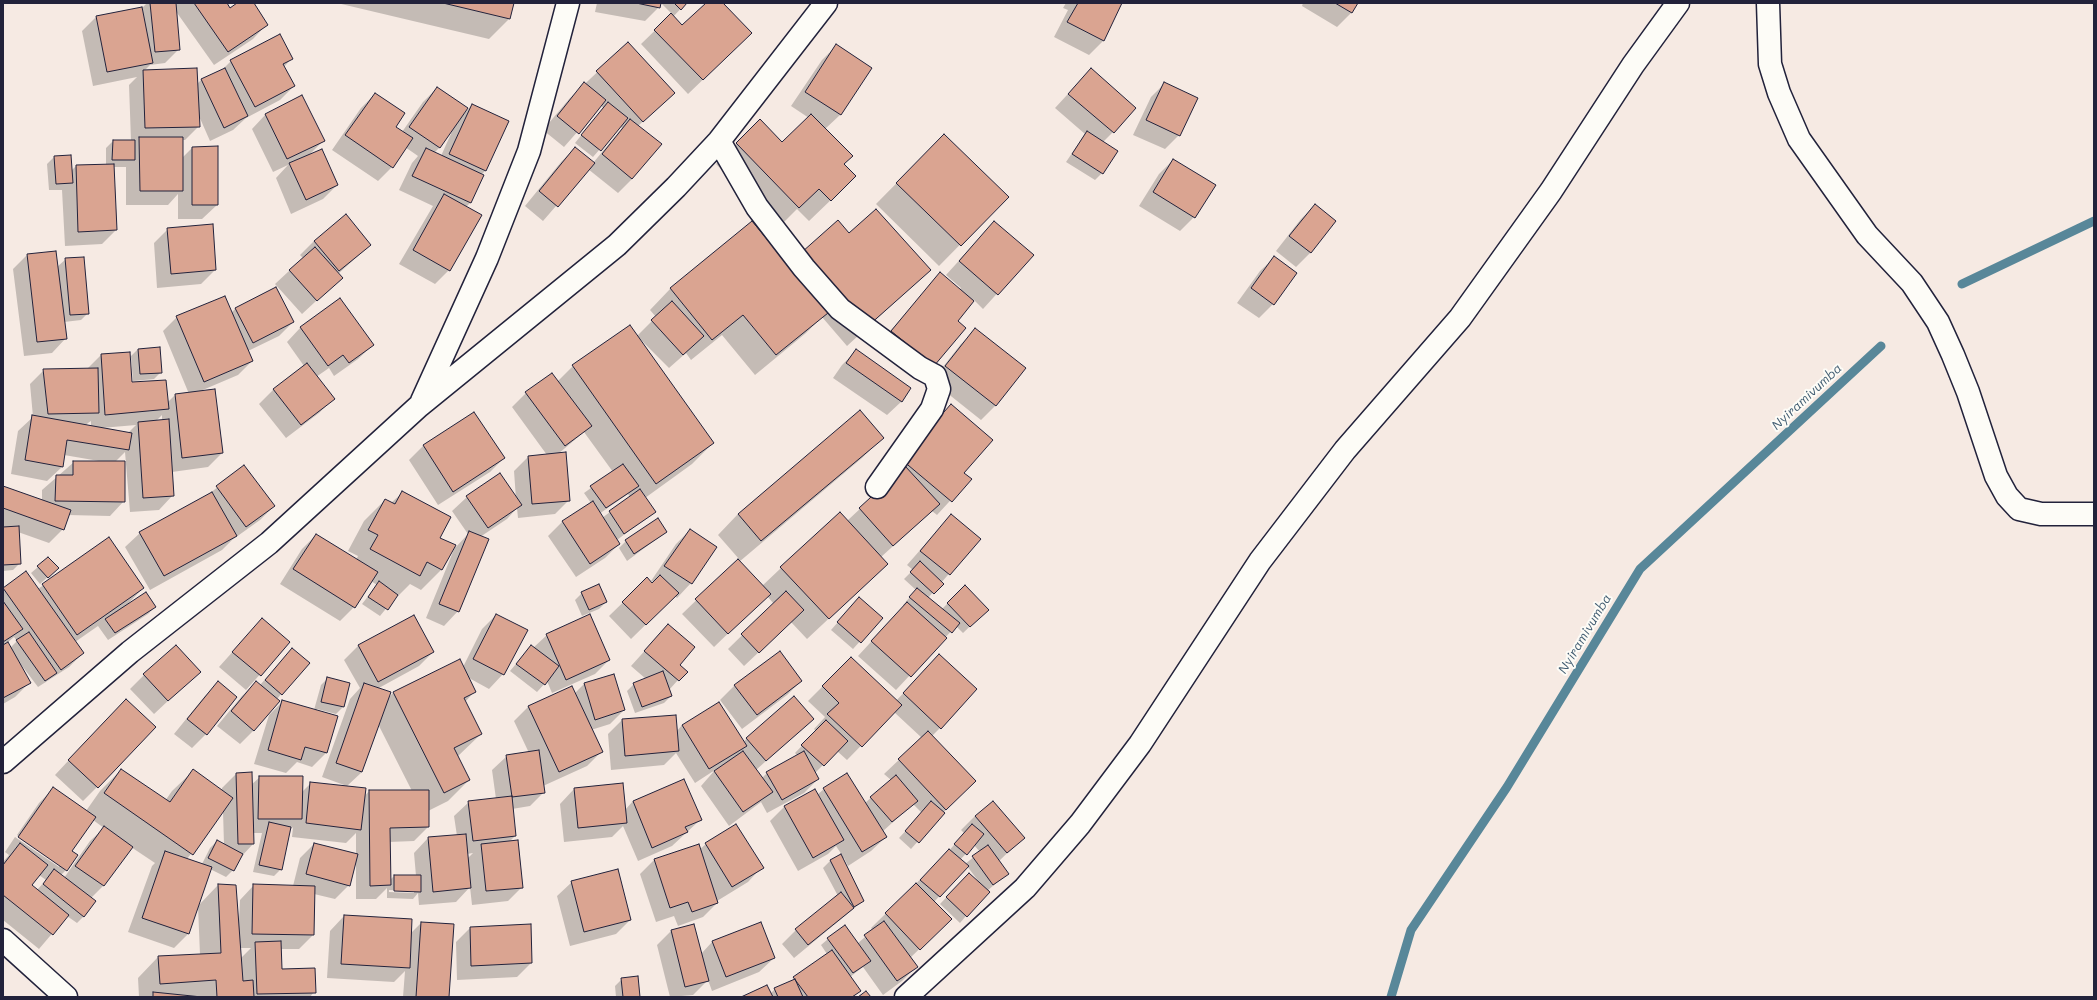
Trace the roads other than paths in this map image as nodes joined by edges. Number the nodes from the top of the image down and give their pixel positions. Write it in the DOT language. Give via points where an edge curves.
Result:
graph roads {
  1 [pos="568,3"];
  2 [pos="826,3"];
  3 [pos="1678,3"];
  4 [pos="1768,3"];
  5 [pos="719,141"];
  6 [pos="419,406"];
  7 [pos="877,487"];
  8 [pos="2094,514"];
  9 [pos="3,762"];
  10 [pos="3,940"];
  11 [pos="66,997"];
  12 [pos="906,997"];
  1 -- 6 [label="street" via="530,151 487,258"];
  2 -- 5 [label="street"];
  3 -- 12 [label="street" via="1633,65 1551,191 1460,318 1345,450 1260,561 1140,744 1080,824 1025,888"];
  4 -- 8 [label="street" via="1770,64 1779,93 1799,139 1867,235 1912,283 1938,322 1965,384 1996,476 2007,496 2019,509 2041,514"];
  5 -- 6 [label="street" via="618,245"];
  5 -- 7 [label="street" via="756,207 840,309 920,368 936,376 940,389 932,409"];
  6 -- 9 [label="street" via="269,543 130,652"];
  10 -- 11 [label="street"];
}
